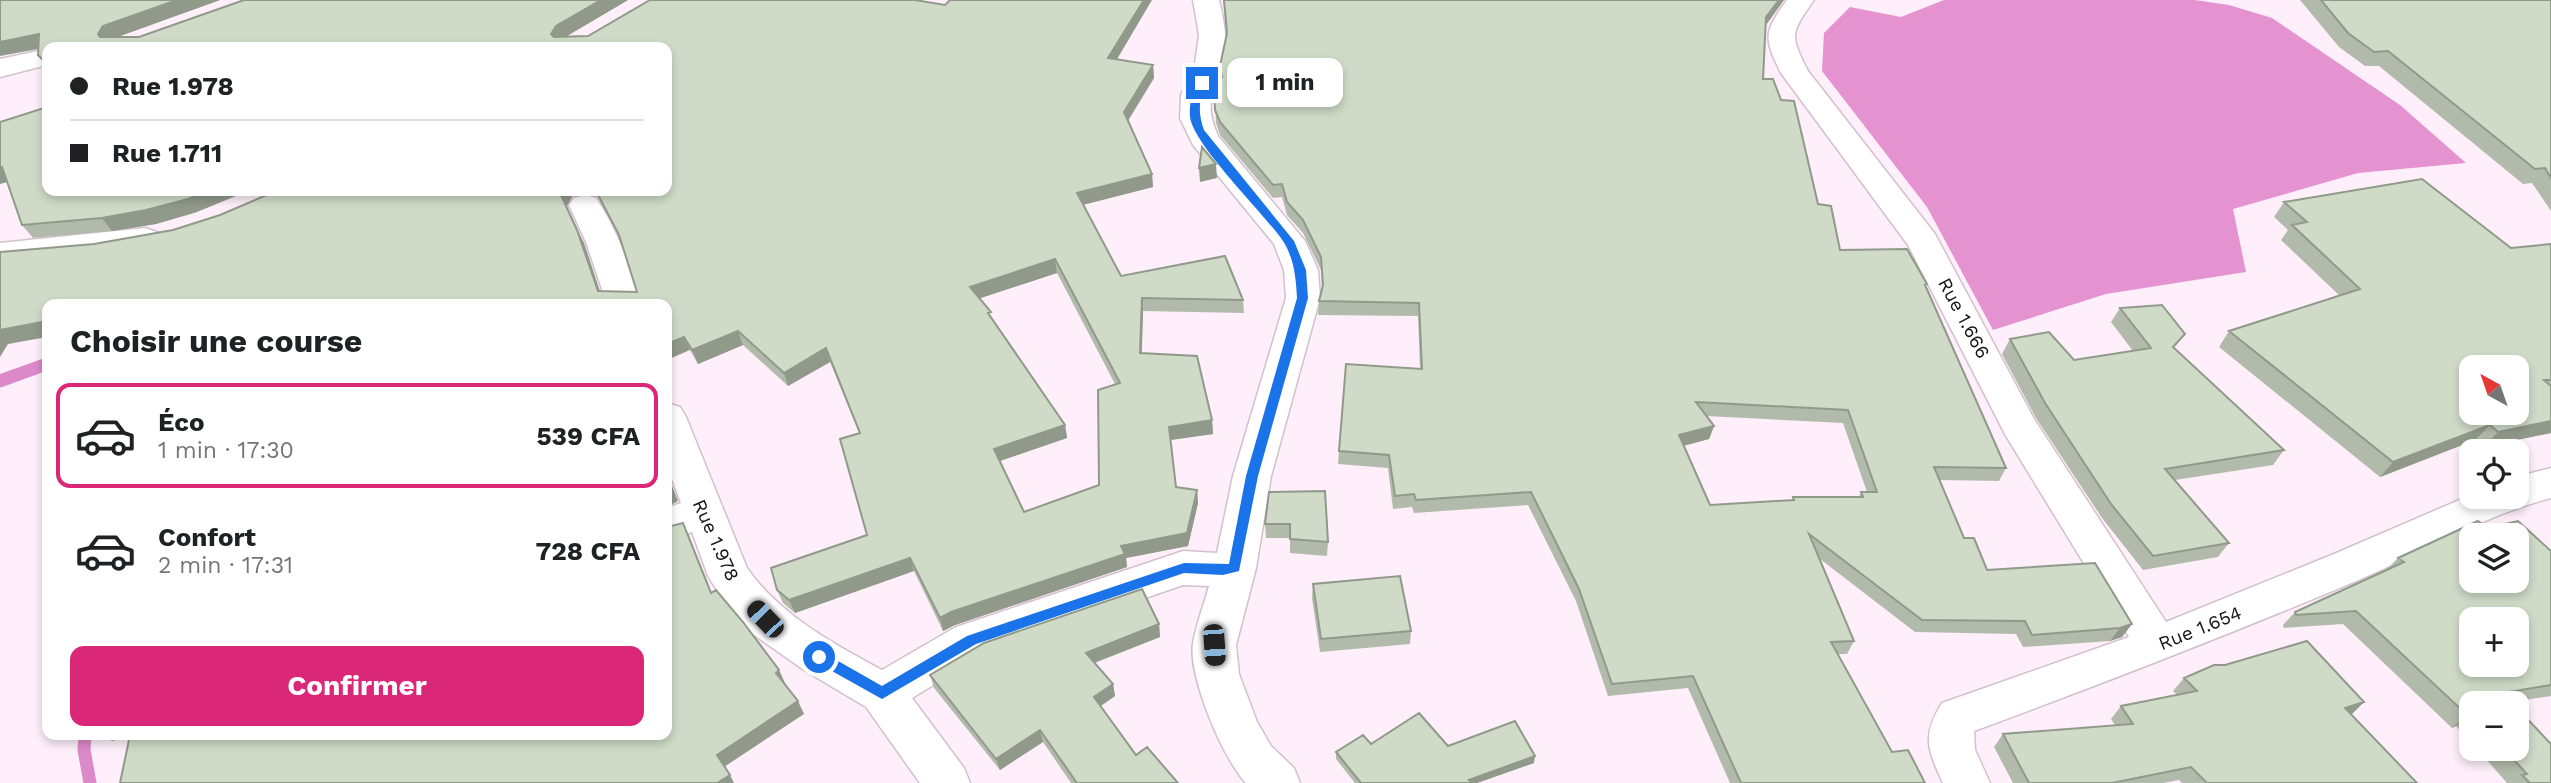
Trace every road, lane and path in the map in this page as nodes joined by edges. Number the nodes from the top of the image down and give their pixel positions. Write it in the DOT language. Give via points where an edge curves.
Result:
graph roads {
  1 [pos="1206,0"];
  2 [pos="1801,0"];
  3 [pos="42,58"];
  4 [pos="0,68"];
  5 [pos="585,205"];
  6 [pos="170,234"];
  7 [pos="0,254"];
  8 [pos="622,299"];
  9 [pos="672,447"];
  10 [pos="2551,483"];
  11 [pos="2529,489"];
  12 [pos="2478,509"];
  13 [pos="684,518"];
  14 [pos="1214,568"];
  15 [pos="2157,645"];
  16 [pos="882,693"];
  17 [pos="947,783"];
  18 [pos="1277,783"];
  19 [pos="1967,783"];
  1 -- 14 [label="street" via="1213,35 1209,63 1196,95 1195,118 1204,139 1289,241 1301,270 1303,298 1252,476"];
  2 -- 15 [label="street, Rue 1.666" via="1782,26 1781,45 1795,73 1923,242 2020,426"];
  3 -- 4 [label="street"];
  5 -- 8 [label="street"];
  6 -- 7 [label="street"];
  9 -- 13 [label="street, Rue 1.978"];
  10 -- 11 [label="street"];
  12 -- 15 [label="street, Rue 1.654"];
  13 -- 16 [label="street, Rue 1.978" via="765,619"];
  14 -- 16 [label="street" via="971,640"];
  14 -- 18 [label="street" via="1217,674 1237,730 1255,761"];
  15 -- 19 [label="street, Rue 1.654" via="1958,717 1948,737"];
  16 -- 17 [label="street, Rue 1.978"];
}
